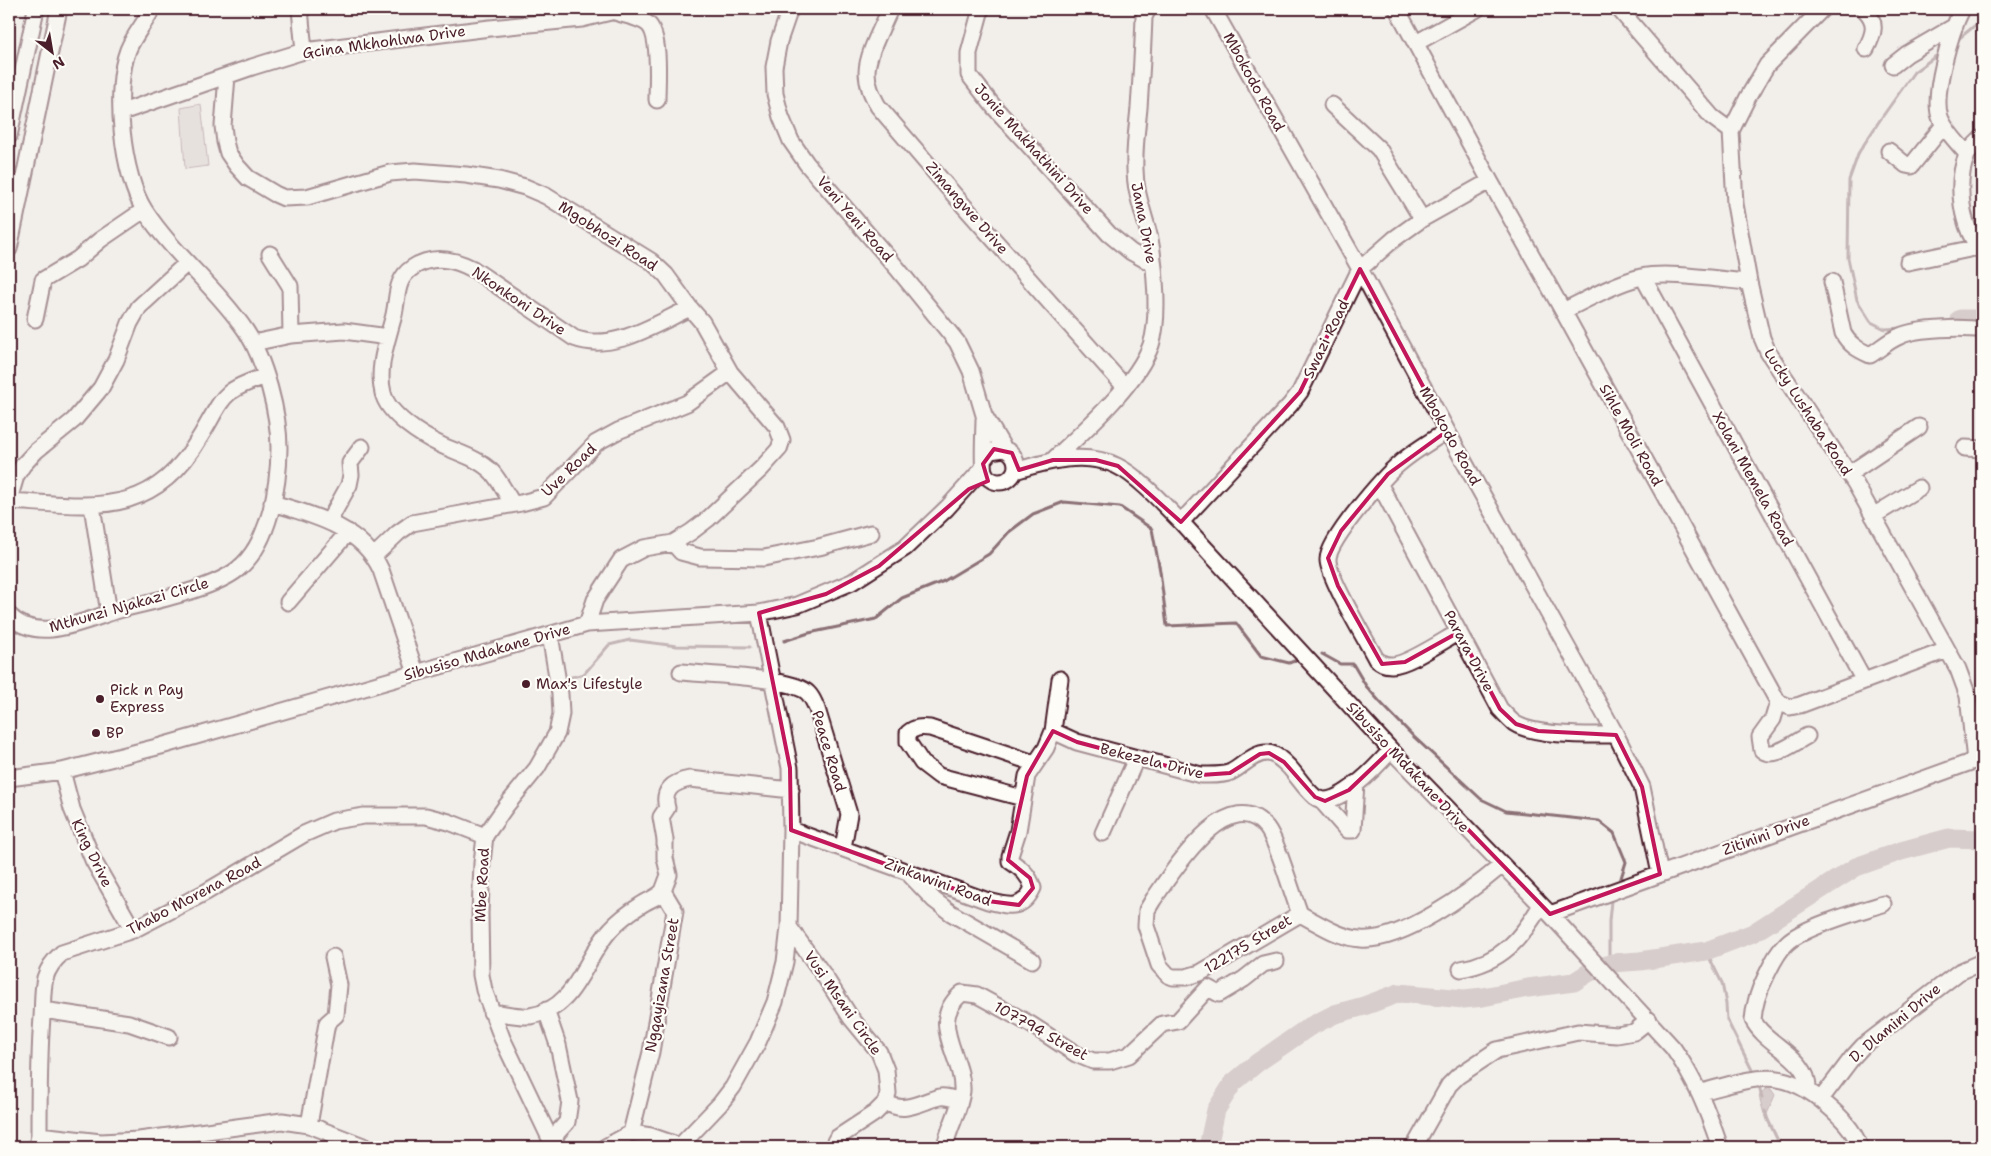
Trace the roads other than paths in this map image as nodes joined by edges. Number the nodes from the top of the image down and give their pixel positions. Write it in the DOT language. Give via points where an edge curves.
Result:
graph roads {
  1 [pos="36,9"];
  2 [pos="59,9"];
  3 [pos="152,9"];
  4 [pos="300,9"];
  5 [pos="790,9"];
  6 [pos="890,9"];
  7 [pos="981,9"];
  8 [pos="1148,9"];
  9 [pos="1213,9"];
  10 [pos="1397,9"];
  11 [pos="1477,9"];
  12 [pos="1619,9"];
  13 [pos="1822,9"];
  14 [pos="1864,9"];
  15 [pos="1962,9"];
  16 [pos="619,10"];
  17 [pos="1954,29"];
  18 [pos="1416,43"];
  19 [pos="1866,49"];
  20 [pos="304,51"];
  21 [pos="1893,65"];
  22 [pos="227,76"];
  23 [pos="657,100"];
  24 [pos="1332,104"];
  25 [pos="122,112"];
  26 [pos="1944,125"];
  27 [pos="1731,131"];
  28 [pos="9,136"];
  29 [pos="1982,138"];
  30 [pos="1889,151"];
  31 [pos="1968,154"];
  32 [pos="1490,181"];
  33 [pos="144,210"];
  34 [pos="1422,219"];
  35 [pos="9,249"];
  36 [pos="1980,249"];
  37 [pos="270,254"];
  38 [pos="1908,262"];
  39 [pos="187,263"];
  40 [pos="1153,264"];
  41 [pos="1360,269"];
  42 [pos="1643,277"];
  43 [pos="1749,282"];
  44 [pos="1832,282"];
  45 [pos="690,308"];
  46 [pos="1563,311"];
  47 [pos="35,319"];
  48 [pos="1982,330"];
  49 [pos="292,335"];
  50 [pos="388,337"];
  51 [pos="253,343"];
  52 [pos="730,372"];
  53 [pos="266,376"];
  54 [pos="1125,387"];
  55 [pos="984,415"];
  56 [pos="1919,427"];
  57 [pos="1447,431"];
  58 [pos="362,447"];
  59 [pos="1965,448"];
  60 [pos="1982,449"];
  61 [pos="1011,459"];
  62 [pos="1047,461"];
  63 [pos="986,469"];
  64 [pos="1849,474"];
  65 [pos="1380,485"];
  66 [pos="1920,488"];
  67 [pos="9,500"];
  68 [pos="272,503"];
  69 [pos="512,504"];
  70 [pos="92,506"];
  71 [pos="1873,516"];
  72 [pos="329,521"];
  73 [pos="1181,522"];
  74 [pos="348,532"];
  75 [pos="871,533"];
  76 [pos="673,543"];
  77 [pos="374,556"];
  78 [pos="288,602"];
  79 [pos="108,613"];
  80 [pos="759,613"];
  81 [pos="9,615"];
  82 [pos="587,624"];
  83 [pos="1459,632"];
  84 [pos="550,635"];
  85 [pos="1947,650"];
  86 [pos="416,672"];
  87 [pos="682,672"];
  88 [pos="1060,679"];
  89 [pos="772,681"];
  90 [pos="1864,681"];
  91 [pos="1778,702"];
  92 [pos="1053,731"];
  93 [pos="1616,735"];
  94 [pos="1807,736"];
  95 [pos="1391,750"];
  96 [pos="1136,759"];
  97 [pos="1979,760"];
  98 [pos="1034,763"];
  99 [pos="62,771"];
  100 [pos="9,778"];
  101 [pos="1356,784"];
  102 [pos="791,790"];
  103 [pos="1023,798"];
  104 [pos="1320,799"];
  105 [pos="791,830"];
  106 [pos="1103,833"];
  107 [pos="486,836"];
  108 [pos="843,848"];
  109 [pos="1501,866"];
  110 [pos="908,873"];
  111 [pos="1660,874"];
  112 [pos="663,892"];
  113 [pos="1883,904"];
  114 [pos="1545,909"];
  115 [pos="1300,914"];
  116 [pos="789,927"];
  117 [pos="133,930"];
  118 [pos="333,957"];
  119 [pos="1032,960"];
  120 [pos="1276,961"];
  121 [pos="1982,962"];
  122 [pos="1461,969"];
  123 [pos="42,1010"];
  124 [pos="546,1010"];
  125 [pos="492,1012"];
  126 [pos="1649,1020"];
  127 [pos="169,1037"];
  128 [pos="1808,1090"];
  129 [pos="1700,1092"];
  130 [pos="1821,1099"];
  131 [pos="960,1101"];
  132 [pos="886,1102"];
  133 [pos="309,1125"];
  134 [pos="630,1133"];
  135 [pos="193,1140"];
  136 [pos="38,1141"];
  137 [pos="344,1143"];
  138 [pos="100,1145"];
  139 [pos="553,1146"];
  140 [pos="366,1147"];
  141 [pos="605,1147"];
  142 [pos="680,1147"];
  143 [pos="832,1147"];
  144 [pos="945,1147"];
  145 [pos="1414,1147"];
  146 [pos="1720,1147"];
  147 [pos="1860,1147"];
  1 -- 28 [label="street"];
  2 -- 35 [label="street"];
  3 -- 25 [label="street, Mthunzi Njakazi Circle" via="127,52 121,93"];
  4 -- 20 [label="street"];
  5 -- 55 [label="street, Veni Yeni Road" via="774,66 775,94 791,141 958,342 971,371"];
  6 -- 54 [label="street, Zimangwe Drive" via="867,71 870,91 878,106"];
  7 -- 40 [label="street, Jonie Makhathini Drive" via="969,53 968,71 972,80 1109,234"];
  8 -- 40 [label="street, Jama Drive" via="1144,17 1135,169"];
  9 -- 41 [label="street, Mbokodo Road"];
  10 -- 18 [label="street, Sihle Moli Road"];
  11 -- 18 [label="street"];
  12 -- 27 [label="street" via="1712,117"];
  13 -- 27 [label="street, Lucky Lushaba Road" via="1766,65"];
  14 -- 19 [label="street" via="1874,21"];
  15 -- 17 [label="street"];
  16 -- 20 [label="street, Gcina Mkhohlwa Drive" via="582,19"];
  16 -- 23 [label="street" via="638,18 654,31"];
  17 -- 21 [label="street" via="1906,54"];
  17 -- 26 [label="street" via="1938,106"];
  18 -- 32 [label="street, Sihle Moli Road"];
  20 -- 22 [label="street, Gcina Mkhohlwa Drive"];
  22 -- 25 [label="street, Gcina Mkhohlwa Drive"];
  22 -- 45 [label="street, Mgobhozi Road" via="223,126 228,153 248,178 268,191 284,198 307,197 390,173 415,171 466,175 525,186 584,218 651,261 666,275"];
  24 -- 34 [label="street" via="1378,149"];
  25 -- 33 [label="street, Mthunzi Njakazi Circle" via="126,163"];
  26 -- 30 [label="street" via="1911,166"];
  26 -- 31 [label="street"];
  27 -- 43 [label="street, Lucky Lushaba Road" via="1735,204"];
  29 -- 31 [label="street"];
  31 -- 36 [label="street" via="1962,184 1963,212"];
  32 -- 34 [label="street, Swazi Road"];
  32 -- 46 [label="street, Sihle Moli Road"];
  33 -- 39 [label="street, Mthunzi Njakazi Circle"];
  33 -- 47 [label="street" via="78,259 43,280"];
  34 -- 41 [label="street, Swazi Road"];
  36 -- 38 [label="street"];
  37 -- 49 [label="street" via="290,286"];
  39 -- 51 [label="street, Mthunzi Njakazi Circle" via="233,314"];
  39 -- 67 [label="street" via="139,307 101,388 74,420 23,465"];
  40 -- 54 [label="street, Jama Drive" via="1155,288 1151,344 1142,365"];
  41 -- 57 [label="street, Mbokodo Road"];
  41 -- 73 [label="street, Swazi Road" via="1300,392"];
  42 -- 43 [label="street"];
  42 -- 46 [label="street"];
  42 -- 90 [label="street, Xolani Memela Road"];
  43 -- 64 [label="street, Lucky Lushaba Road" via="1762,338 1776,368"];
  44 -- 48 [label="street" via="1846,340 1870,355 1909,333 1968,328"];
  45 -- 50 [label="street, Nkonkoni Drive" via="621,339 604,342 580,340 473,269 457,260 438,258 416,265 400,278"];
  45 -- 52 [label="street, Mgobhozi Road" via="702,322"];
  46 -- 91 [label="street, Sihle Moli Road"];
  49 -- 50 [label="street" via="344,331"];
  49 -- 51 [label="street"];
  50 -- 69 [label="street, Nkonkoni Drive" via="381,380 383,396 394,413 421,434 469,456 491,471"];
  51 -- 53 [label="street, Mthunzi Njakazi Circle"];
  52 -- 69 [label="street, Uve Road" via="687,404 596,443 544,497"];
  52 -- 76 [label="street, Mgobhozi Road" via="777,426 781,445 776,454 708,519"];
  53 -- 68 [label="street, Mthunzi Njakazi Circle" via="279,448"];
  53 -- 70 [label="street" via="244,384 219,402 202,435 171,476 130,500"];
  54 -- 62 [label="street, Jama Drive" via="1084,430"];
  55 -- 61 [label="street, Veni Yeni Road"];
  55 -- 63 [label="street, Veni Yeni Road"];
  56 -- 64 [label="street"];
  57 -- 65 [label="street" via="1400,462"];
  57 -- 93 [label="street, Mbokodo Road"];
  58 -- 72 [label="street" via="350,463 349,485"];
  59 -- 60 [label="street"];
  61 -- 62 [label="street, Sibusiso Mdakane Drive"];
  61 -- 63 [label="street" via="990,452"];
  61 -- 63 [label="street" via="1005,481 996,482"];
  62 -- 73 [label="street, Sibusiso Mdakane Drive" via="1096,460 1118,466"];
  63 -- 80 [label="street, Sibusiso Mdakane Drive" via="904,548 852,582 797,605"];
  64 -- 71 [label="street, Lucky Lushaba Road"];
  65 -- 83 [label="street, Parara Drive"];
  65 -- 83 [label="street" via="1341,531 1331,546 1328,558 1331,572 1376,659 1388,666 1404,662"];
  66 -- 71 [label="street"];
  67 -- 70 [label="street"];
  68 -- 72 [label="street"];
  68 -- 79 [label="street, Mthunzi Njakazi Circle" via="262,537 236,571 203,586"];
  69 -- 77 [label="street, Uve Road" via="412,523"];
  70 -- 79 [label="street"];
  71 -- 85 [label="street, Lucky Lushaba Road"];
  72 -- 74 [label="street"];
  73 -- 95 [label="street, Sibusiso Mdakane Drive"];
  74 -- 77 [label="street"];
  74 -- 78 [label="street"];
  75 -- 76 [label="street" via="764,558 700,558 682,552"];
  76 -- 82 [label="street, Mgobhozi Road" via="644,548 621,560 595,600"];
  77 -- 86 [label="street"];
  79 -- 81 [label="street, Mthunzi Njakazi Circle" via="45,630 32,629"];
  80 -- 82 [label="street, Sibusiso Mdakane Drive"];
  80 -- 89 [label="street"];
  82 -- 84 [label="street, Sibusiso Mdakane Drive"];
  83 -- 93 [label="street, Parara Drive" via="1500,709 1516,724 1538,731"];
  84 -- 86 [label="street, Sibusiso Mdakane Drive"];
  84 -- 107 [label="street, Mbe Road" via="560,694 557,734 537,768"];
  85 -- 90 [label="street"];
  85 -- 97 [label="street, Lucky Lushaba Road" via="1968,696"];
  86 -- 99 [label="street, Sibusiso Mdakane Drive" via="161,746"];
  87 -- 89 [label="street, Peace Road"];
  88 -- 92 [label="street, Zinkawini Road"];
  89 -- 102 [label="street" via="790,768"];
  89 -- 108 [label="street, Peace Road" via="806,691 815,704 849,814"];
  90 -- 91 [label="street" via="1800,705 1790,707"];
  91 -- 94 [label="street" via="1773,719 1760,737 1762,750 1770,754 1778,752"];
  92 -- 96 [label="street, Bekezela Drive"];
  92 -- 98 [label="street, Zinkawini Road" via="1046,748"];
  93 -- 111 [label="street, Mbokodo Road" via="1642,787"];
  95 -- 101 [label="street"];
  95 -- 109 [label="street, Sibusiso Mdakane Drive"];
  96 -- 104 [label="street, Bekezela Drive" via="1201,775 1214,775 1230,773 1260,754 1269,754 1284,762"];
  96 -- 106 [label="street"];
  97 -- 111 [label="street, Zitinini Drive"];
  98 -- 103 [label="street, Zinkawini Road" via="1027,776"];
  98 -- 103 [label="street" via="930,728 913,729 908,733 913,751 939,776"];
  99 -- 100 [label="street, Sibusiso Mdakane Drive"];
  99 -- 117 [label="street, King Drive" via="72,809 93,860"];
  101 -- 104 [label="street" via="1334,799"];
  101 -- 104 [label="street, Bekezela Drive" via="1353,830 1347,830"];
  102 -- 105 [label="street"];
  102 -- 112 [label="street" via="690,779 675,784 667,791 667,808 661,816 664,858 669,875"];
  103 -- 110 [label="street, Zinkawini Road" via="1010,861 1030,878 1033,888 1019,905 1003,905"];
  105 -- 108 [label="street, Zinkawini Road"];
  105 -- 116 [label="street"];
  107 -- 117 [label="street, Thabo Morena Road" via="449,822 406,814 334,821 304,834 206,892"];
  107 -- 125 [label="street, Mbe Road" via="482,863 480,959 484,990"];
  108 -- 110 [label="street, Zinkawini Road"];
  109 -- 114 [label="street, Sibusiso Mdakane Drive"];
  109 -- 115 [label="street, 122175 Street" via="1472,890 1402,930 1377,940 1345,936"];
  110 -- 119 [label="street" via="951,914"];
  111 -- 114 [label="street, Zitinini Drive"];
  112 -- 124 [label="street" via="613,927 568,995"];
  112 -- 134 [label="street, Ngqayizana Street" via="675,911 651,1052"];
  113 -- 128 [label="street" via="1788,941 1762,985 1754,1020 1760,1031 1804,1072"];
  114 -- 122 [label="street" via="1502,954"];
  114 -- 126 [label="street, Sibusiso Mdakane Drive"];
  115 -- 115 [label="street, 122175 Street" via="1200,973 1178,978 1168,975 1159,965 1145,917 1153,900 1199,840 1222,820 1234,815 1250,815 1268,829"];
  116 -- 132 [label="street, Vusi Msani Circle" via="851,1018 879,1052 887,1076"];
  116 -- 142 [label="street" via="782,980 758,1042 733,1087"];
  117 -- 123 [label="street, Thabo Morena Road" via="69,950 55,959 45,979"];
  118 -- 133 [label="street" via="339,994 336,1015 327,1023"];
  120 -- 131 [label="street, 107794 Street" via="1263,964 1219,994 1208,988 1178,1021 1162,1024 1129,1055 1110,1061 1094,1061 1076,1054 977,995 962,993 946,1019 948,1040 962,1083"];
  121 -- 130 [label="street, D. Dlamini Drive" via="1959,972 1863,1046"];
  123 -- 127 [label="street" via="129,1024"];
  123 -- 136 [label="street, Thabo Morena Road"];
  124 -- 125 [label="street" via="529,1016"];
  124 -- 139 [label="street" via="558,1045 570,1101 567,1122 557,1133"];
  125 -- 139 [label="street, Mbe Road"];
  126 -- 129 [label="street, Sibusiso Mdakane Drive" via="1690,1072"];
  126 -- 145 [label="street" via="1634,1032 1617,1035 1578,1032 1496,1050 1449,1085"];
  128 -- 129 [label="street" via="1784,1079 1764,1078"];
  128 -- 130 [label="street"];
  129 -- 146 [label="street, Sibusiso Mdakane Drive"];
  130 -- 147 [label="street" via="1849,1127"];
  131 -- 132 [label="street" via="942,1097 899,1108"];
  131 -- 144 [label="street, 107794 Street"];
  132 -- 143 [label="street" via="837,1138"];
  133 -- 135 [label="street" via="282,1121"];
  133 -- 137 [label="street"];
  134 -- 141 [label="street"];
  134 -- 142 [label="street" via="651,1136"];
  135 -- 138 [label="street" via="139,1140"];
  136 -- 138 [label="street"];
  137 -- 140 [label="street"];
}
